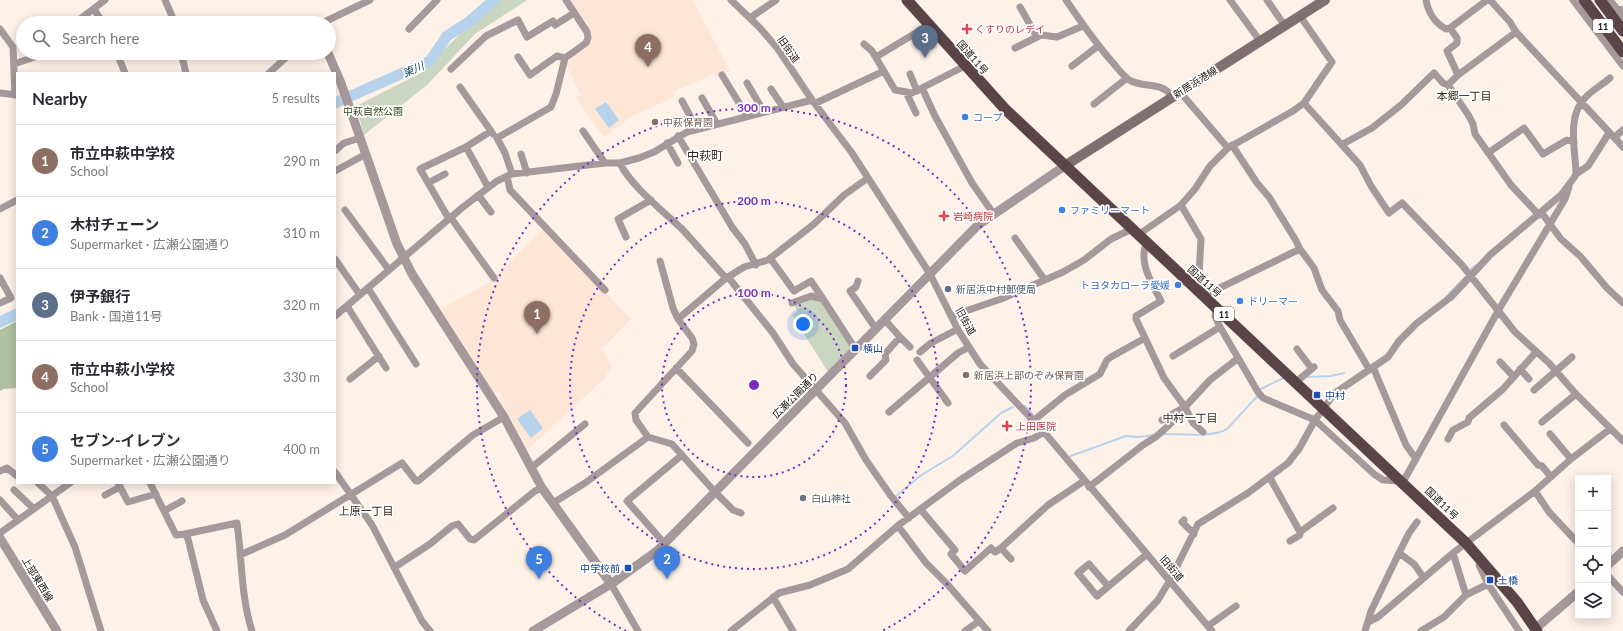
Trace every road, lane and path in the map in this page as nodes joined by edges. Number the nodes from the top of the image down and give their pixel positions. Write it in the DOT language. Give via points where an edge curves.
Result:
graph roads {
  1 [pos="105,0"];
  2 [pos="165,0"];
  3 [pos="370,0"];
  4 [pos="437,0"];
  5 [pos="566,0"];
  6 [pos="731,0"];
  7 [pos="776,0"];
  8 [pos="907,0"];
  9 [pos="1066,0"];
  10 [pos="1230,0"];
  11 [pos="1267,0"];
  12 [pos="1325,0"];
  13 [pos="1426,0"];
  14 [pos="1488,0"];
  15 [pos="1573,0"];
  16 [pos="1584,0"];
  17 [pos="1600,0"];
  18 [pos="1610,0"];
  19 [pos="1020,7"];
  20 [pos="94,8"];
  21 [pos="1620,9"];
  22 [pos="574,13"];
  23 [pos="84,16"];
  24 [pos="99,16"];
  25 [pos="172,16"];
  26 [pos="336,16"];
  27 [pos="1300,16"];
  28 [pos="1623,17"];
  29 [pos="750,18"];
  30 [pos="929,25"];
  31 [pos="1083,26"];
  32 [pos="1285,26"];
  33 [pos="409,28"];
  34 [pos="1450,28"];
  35 [pos="0,29"];
  36 [pos="1623,31"];
  37 [pos="1516,32"];
  38 [pos="1038,37"];
  39 [pos="1260,42"];
  40 [pos="864,44"];
  41 [pos="1098,46"];
  42 [pos="1015,48"];
  43 [pos="1623,52"];
  44 [pos="518,57"];
  45 [pos="876,57"];
  46 [pos="565,58"];
  47 [pos="26,60"];
  48 [pos="120,60"];
  49 [pos="183,60"];
  50 [pos="283,60"];
  51 [pos="331,60"];
  52 [pos="14,64"];
  53 [pos="965,66"];
  54 [pos="1072,66"];
  55 [pos="1623,66"];
  56 [pos="451,69"];
  57 [pos="884,71"];
  58 [pos="125,72"];
  59 [pos="186,72"];
  60 [pos="270,72"];
  61 [pos="910,74"];
  62 [pos="1458,75"];
  63 [pos="722,76"];
  64 [pos="1127,78"];
  65 [pos="1610,78"];
  66 [pos="747,84"];
  67 [pos="1448,85"];
  68 [pos="460,87"];
  69 [pos="770,89"];
  70 [pos="920,89"];
  71 [pos="906,92"];
  72 [pos="0,93"];
  73 [pos="1176,94"];
  74 [pos="16,95"];
  75 [pos="702,98"];
  76 [pos="682,101"];
  77 [pos="814,102"];
  78 [pos="1304,103"];
  79 [pos="1094,104"];
  80 [pos="1583,105"];
  81 [pos="783,107"];
  82 [pos="764,112"];
  83 [pos="916,113"];
  84 [pos="747,116"];
  85 [pos="717,124"];
  86 [pos="697,129"];
  87 [pos="1623,130"];
  88 [pos="491,131"];
  89 [pos="583,132"];
  90 [pos="1609,133"];
  91 [pos="678,136"];
  92 [pos="360,138"];
  93 [pos="497,138"];
  94 [pos="1616,139"];
  95 [pos="1574,142"];
  96 [pos="668,143"];
  97 [pos="1343,144"];
  98 [pos="1230,146"];
  99 [pos="466,147"];
  100 [pos="1623,147"];
  101 [pos="336,150"];
  102 [pos="1488,153"];
  103 [pos="366,154"];
  104 [pos="521,154"];
  105 [pos="605,163"];
  106 [pos="620,163"];
  107 [pos="678,163"];
  108 [pos="1066,165"];
  109 [pos="336,170"];
  110 [pos="527,173"];
  111 [pos="445,174"];
  112 [pos="1576,174"];
  113 [pos="510,175"];
  114 [pos="868,178"];
  115 [pos="428,183"];
  116 [pos="488,187"];
  117 [pos="1569,187"];
  118 [pos="478,195"];
  119 [pos="651,200"];
  120 [pos="16,201"];
  121 [pos="1181,205"];
  122 [pos="0,209"];
  123 [pos="345,210"];
  124 [pos="491,212"];
  125 [pos="993,213"];
  126 [pos="1540,213"];
  127 [pos="450,218"];
  128 [pos="1550,223"];
  129 [pos="1135,232"];
  130 [pos="626,237"];
  131 [pos="1015,238"];
  132 [pos="1147,244"];
  133 [pos="1300,249"];
  134 [pos="403,258"];
  135 [pos="770,258"];
  136 [pos="336,260"];
  137 [pos="660,261"];
  138 [pos="756,265"];
  139 [pos="389,270"];
  140 [pos="930,274"];
  141 [pos="1470,275"];
  142 [pos="727,277"];
  143 [pos="0,278"];
  144 [pos="494,278"];
  145 [pos="1044,279"];
  146 [pos="858,280"];
  147 [pos="368,288"];
  148 [pos="605,290"];
  149 [pos="360,295"];
  150 [pos="1203,296"];
  151 [pos="823,299"];
  152 [pos="1623,302"];
  153 [pos="0,303"];
  154 [pos="792,303"];
  155 [pos="347,306"];
  156 [pos="1216,307"];
  157 [pos="1498,311"];
  158 [pos="336,315"];
  159 [pos="951,316"];
  160 [pos="678,319"];
  161 [pos="884,320"];
  162 [pos="1220,327"];
  163 [pos="958,328"];
  164 [pos="876,329"];
  165 [pos="900,337"];
  166 [pos="1145,338"];
  167 [pos="910,347"];
  168 [pos="969,348"];
  169 [pos="1297,349"];
  170 [pos="856,350"];
  171 [pos="920,352"];
  172 [pos="1536,352"];
  173 [pos="378,356"];
  174 [pos="1173,356"];
  175 [pos="1572,357"];
  176 [pos="1237,359"];
  177 [pos="917,360"];
  178 [pos="1500,362"];
  179 [pos="416,364"];
  180 [pos="386,368"];
  181 [pos="676,368"];
  182 [pos="1371,368"];
  183 [pos="1520,369"];
  184 [pos="1556,371"];
  185 [pos="870,376"];
  186 [pos="930,376"];
  187 [pos="1514,377"];
  188 [pos="350,379"];
  189 [pos="1301,379"];
  190 [pos="1529,379"];
  191 [pos="1534,390"];
  192 [pos="815,391"];
  193 [pos="1576,394"];
  194 [pos="948,403"];
  195 [pos="1185,406"];
  196 [pos="1323,407"];
  197 [pos="889,412"];
  198 [pos="504,417"];
  199 [pos="1162,420"];
  200 [pos="1315,420"];
  201 [pos="1034,421"];
  202 [pos="1542,422"];
  203 [pos="585,424"];
  204 [pos="1504,425"];
  205 [pos="1610,430"];
  206 [pos="1044,432"];
  207 [pos="1203,432"];
  208 [pos="1550,434"];
  209 [pos="648,437"];
  210 [pos="1448,439"];
  211 [pos="1623,441"];
  212 [pos="748,443"];
  213 [pos="682,456"];
  214 [pos="1416,459"];
  215 [pos="1571,459"];
  216 [pos="531,468"];
  217 [pos="0,471"];
  218 [pos="336,473"];
  219 [pos="16,475"];
  220 [pos="1551,477"];
  221 [pos="1270,478"];
  222 [pos="1402,482"];
  223 [pos="39,484"];
  224 [pos="69,484"];
  225 [pos="151,484"];
  226 [pos="1086,484"];
  227 [pos="119,485"];
  228 [pos="542,488"];
  229 [pos="14,490"];
  230 [pos="715,492"];
  231 [pos="1535,492"];
  232 [pos="156,494"];
  233 [pos="105,495"];
  234 [pos="351,495"];
  235 [pos="52,496"];
  236 [pos="0,500"];
  237 [pos="182,501"];
  238 [pos="553,504"];
  239 [pos="1333,508"];
  240 [pos="34,509"];
  241 [pos="921,510"];
  242 [pos="164,511"];
  243 [pos="741,513"];
  244 [pos="909,518"];
  245 [pos="18,520"];
  246 [pos="1184,520"];
  247 [pos="1417,522"];
  248 [pos="898,526"];
  249 [pos="1300,532"];
  250 [pos="0,534"];
  251 [pos="185,534"];
  252 [pos="1194,534"];
  253 [pos="0,538"];
  254 [pos="1575,540"];
  255 [pos="1290,541"];
  256 [pos="1466,543"];
  257 [pos="664,544"];
  258 [pos="1001,548"];
  259 [pos="1623,551"];
  260 [pos="1399,553"];
  261 [pos="1453,553"];
  262 [pos="1147,554"];
  263 [pos="240,555"];
  264 [pos="1012,559"];
  265 [pos="1482,561"];
  266 [pos="1611,562"];
  267 [pos="395,567"];
  268 [pos="1424,578"];
  269 [pos="1611,579"];
  270 [pos="1170,580"];
  271 [pos="611,584"];
  272 [pos="1488,584"];
  273 [pos="1108,586"];
  274 [pos="1623,592"];
  275 [pos="1466,595"];
  276 [pos="1575,595"];
  277 [pos="773,596"];
  278 [pos="1236,606"];
  279 [pos="979,621"];
  280 [pos="1368,622"];
  281 [pos="1210,629"];
  282 [pos="1536,630"];
  283 [pos="57,631"];
  284 [pos="101,631"];
  285 [pos="217,631"];
  286 [pos="252,631"];
  287 [pos="430,631"];
  288 [pos="534,631"];
  289 [pos="638,631"];
  290 [pos="731,631"];
  291 [pos="793,631"];
  292 [pos="965,631"];
  293 [pos="988,631"];
  294 [pos="1129,631"];
  295 [pos="1365,631"];
  296 [pos="1421,631"];
  297 [pos="1519,631"];
  1 -- 20 [label="street"];
  2 -- 25 [label="street"];
  3 -- 26 [label="street"];
  4 -- 33 [label="street"];
  5 -- 22 [label="street"];
  6 -- 29 [label="street, 旧街道"];
  7 -- 29 [label="street"];
  8 -- 30 [label="highway, 国道11号 / 11"];
  9 -- 31 [label="street"];
  10 -- 39 [label="street"];
  11 -- 32 [label="street"];
  12 -- 27 [label="main road, 新居浜港線"];
  13 -- 34 [label="street" via="1428,10 1437,22 1444,28"];
  14 -- 34 [label="street"];
  14 -- 37 [label="street" via="1510,22"];
  15 -- 55 [label="street"];
  16 -- 43 [label="highway, 11"];
  17 -- 36 [label="highway, 11"];
  18 -- 21 [label="street"];
  19 -- 38 [label="street"];
  20 -- 23 [label="street"];
  20 -- 24 [label="street"];
  21 -- 28 [label="street"];
  22 -- 46 [label="street" via="587,32 588,38 586,43"];
  22 -- 56 [label="street" via="556,25 553,21 527,38 518,20 486,36"];
  27 -- 32 [label="main road, 新居浜港線"];
  27 -- 78 [label="street" via="1332,62"];
  29 -- 77 [label="street, 旧街道" via="778,49"];
  30 -- 45 [label="street"];
  30 -- 53 [label="highway, 国道11号 / 11"];
  31 -- 38 [label="street" via="1057,37"];
  31 -- 41 [label="street"];
  32 -- 39 [label="main road, 新居浜港線"];
  34 -- 62 [label="street" via="1457,38 1457,43 1447,51"];
  35 -- 52 [label="street" via="13,47"];
  37 -- 62 [label="street"];
  37 -- 80 [label="street"];
  38 -- 42 [label="street"];
  39 -- 73 [label="main road, 新居浜港線"];
  40 -- 45 [label="street"];
  41 -- 54 [label="street"];
  41 -- 64 [label="street"];
  44 -- 46 [label="street" via="530,75 557,56"];
  45 -- 57 [label="street"];
  46 -- 93 [label="street" via="551,107"];
  47 -- 52 [label="street"];
  48 -- 58 [label="street"];
  49 -- 59 [label="street"];
  50 -- 60 [label="street"];
  51 -- 92 [label="street"];
  52 -- 74 [label="street"];
  53 -- 70 [label="street"];
  53 -- 108 [label="highway, 国道11号 / 11" via="1005,109"];
  57 -- 71 [label="street" via="895,90"];
  57 -- 77 [label="street"];
  61 -- 70 [label="street"];
  62 -- 67 [label="street"];
  63 -- 84 [label="street"];
  64 -- 73 [label="street"];
  64 -- 79 [label="street"];
  65 -- 80 [label="street" via="1585,98"];
  66 -- 82 [label="street"];
  67 -- 97 [label="street" via="1434,73 1401,105 1372,128"];
  67 -- 102 [label="street" via="1469,116 1474,134"];
  68 -- 88 [label="street"];
  69 -- 81 [label="street"];
  70 -- 71 [label="street" via="912,93"];
  70 -- 125 [label="street" via="972,183"];
  71 -- 83 [label="street"];
  72 -- 74 [label="street"];
  73 -- 98 [label="street"];
  73 -- 108 [label="main road, 新居浜港線"];
  75 -- 85 [label="street"];
  76 -- 86 [label="street"];
  77 -- 81 [label="street"];
  77 -- 114 [label="street, 旧街道"];
  78 -- 97 [label="street" via="1328,132"];
  78 -- 98 [label="street" via="1293,112"];
  80 -- 90 [label="street"];
  80 -- 95 [label="street" via="1576,118"];
  81 -- 82 [label="street"];
  82 -- 84 [label="street"];
  84 -- 85 [label="street"];
  85 -- 86 [label="street"];
  86 -- 91 [label="street"];
  87 -- 94 [label="street"];
  88 -- 93 [label="street"];
  88 -- 99 [label="street"];
  89 -- 105 [label="street"];
  90 -- 94 [label="street"];
  90 -- 112 [label="street" via="1588,166"];
  91 -- 96 [label="street"];
  91 -- 138 [label="street"];
  92 -- 101 [label="street" via="344,143"];
  92 -- 103 [label="street"];
  93 -- 113 [label="street" via="505,153"];
  94 -- 100 [label="street"];
  95 -- 102 [label="street" via="1568,140 1543,154 1524,128"];
  95 -- 112 [label="street"];
  96 -- 106 [label="street" via="654,152"];
  96 -- 107 [label="street"];
  97 -- 141 [label="street" via="1360,165 1389,213 1402,203"];
  98 -- 121 [label="street" via="1210,166"];
  98 -- 133 [label="street" via="1269,196"];
  99 -- 115 [label="street" via="420,169"];
  99 -- 116 [label="street"];
  102 -- 126 [label="street" via="1511,184"];
  103 -- 109 [label="street"];
  103 -- 134 [label="street"];
  104 -- 110 [label="street"];
  105 -- 106 [label="street"];
  105 -- 110 [label="street"];
  106 -- 119 [label="street"];
  108 -- 125 [label="street, 広瀬公園通り"];
  108 -- 129 [label="highway, 国道11号 / 11"];
  110 -- 113 [label="street"];
  111 -- 115 [label="street"];
  112 -- 117 [label="street"];
  113 -- 116 [label="street"];
  113 -- 148 [label="street" via="510,190"];
  114 -- 135 [label="street" via="844,195 814,224"];
  114 -- 140 [label="street, 旧街道"];
  115 -- 127 [label="street"];
  116 -- 118 [label="street"];
  117 -- 126 [label="street"];
  117 -- 128 [label="street"];
  118 -- 124 [label="street"];
  118 -- 127 [label="street"];
  119 -- 130 [label="street" via="618,219"];
  119 -- 142 [label="street"];
  120 -- 122 [label="street"];
  121 -- 129 [label="street"];
  121 -- 150 [label="street" via="1201,239 1199,275"];
  123 -- 139 [label="street"];
  125 -- 140 [label="street, 広瀬公園通り"];
  126 -- 128 [label="street"];
  126 -- 141 [label="street"];
  127 -- 134 [label="street"];
  127 -- 144 [label="street"];
  128 -- 152 [label="street" via="1561,239"];
  128 -- 157 [label="street"];
  129 -- 132 [label="highway, 国道11号 / 11"];
  129 -- 145 [label="street" via="1112,239 1075,266"];
  131 -- 145 [label="street"];
  132 -- 150 [label="highway, 国道11号 / 11"];
  132 -- 166 [label="street" via="1143,250 1144,259 1150,280 1161,302 1136,316"];
  133 -- 150 [label="street"];
  133 -- 182 [label="street" via="1314,268 1322,290 1338,311 1340,320"];
  134 -- 139 [label="street"];
  134 -- 198 [label="street"];
  135 -- 138 [label="street"];
  135 -- 151 [label="street" via="794,291 811,281"];
  136 -- 149 [label="street"];
  137 -- 160 [label="street"];
  138 -- 142 [label="street"];
  139 -- 147 [label="street"];
  140 -- 159 [label="street, 旧街道"];
  140 -- 161 [label="street, 広瀬公園通り"];
  141 -- 157 [label="street"];
  141 -- 182 [label="street" via="1451,297 1422,318 1399,341 1388,358"];
  142 -- 160 [label="street"];
  142 -- 192 [label="street" via="773,333"];
  143 -- 153 [label="street" via="11,298"];
  145 -- 159 [label="street" via="1001,299"];
  146 -- 164 [label="street" via="856,287 850,291"];
  147 -- 149 [label="street"];
  147 -- 179 [label="street"];
  149 -- 155 [label="street"];
  150 -- 156 [label="highway, 国道11号 / 11"];
  151 -- 154 [label="street" via="811,296"];
  151 -- 170 [label="street"];
  155 -- 158 [label="street"];
  155 -- 173 [label="street"];
  156 -- 162 [label="street" via="1215,316"];
  156 -- 189 [label="highway, 国道11号 / 11"];
  157 -- 172 [label="street"];
  157 -- 214 [label="street"];
  159 -- 163 [label="street, 旧街道"];
  160 -- 181 [label="street" via="694,344 692,352"];
  161 -- 164 [label="street, 広瀬公園通り"];
  161 -- 165 [label="street"];
  162 -- 174 [label="street"];
  162 -- 176 [label="street"];
  163 -- 168 [label="street, 旧街道"];
  163 -- 171 [label="street"];
  164 -- 170 [label="street, 広瀬公園通り"];
  165 -- 167 [label="street"];
  165 -- 185 [label="street" via="885,354 886,360"];
  166 -- 195 [label="street" via="1164,378"];
  166 -- 201 [label="street" via="1111,357 1100,374 1065,395"];
  168 -- 186 [label="street" via="958,353"];
  168 -- 201 [label="street, 旧街道" via="980,364"];
  169 -- 189 [label="street" via="1313,368"];
  170 -- 192 [label="street, 広瀬公園通り"];
  172 -- 183 [label="street"];
  172 -- 184 [label="street"];
  173 -- 180 [label="street"];
  173 -- 188 [label="street"];
  175 -- 184 [label="street"];
  176 -- 195 [label="street" via="1210,380"];
  176 -- 200 [label="street" via="1262,398"];
  177 -- 186 [label="street"];
  178 -- 187 [label="street"];
  181 -- 209 [label="street" via="635,413 636,420"];
  181 -- 212 [label="street"];
  182 -- 196 [label="street" via="1335,393"];
  182 -- 214 [label="street" via="1406,445"];
  183 -- 187 [label="street"];
  183 -- 190 [label="street"];
  184 -- 191 [label="street"];
  184 -- 193 [label="street"];
  186 -- 194 [label="street"];
  186 -- 197 [label="street"];
  187 -- 210 [label="street" via="1469,418 1468,422 1453,430"];
  189 -- 196 [label="highway, 国道11号 / 11"];
  192 -- 230 [label="street, 広瀬公園通り"];
  192 -- 244 [label="street" via="845,423 866,460"];
  193 -- 202 [label="street"];
  193 -- 205 [label="street"];
  195 -- 199 [label="street"];
  195 -- 207 [label="street" via="1193,423"];
  195 -- 226 [label="street" via="1179,416 1157,436"];
  196 -- 200 [label="street"];
  196 -- 222 [label="highway, 国道11号 / 11"];
  198 -- 216 [label="street"];
  198 -- 234 [label="street" via="473,435 418,481 416,482 402,463"];
  200 -- 221 [label="street" via="1300,449"];
  200 -- 222 [label="street" via="1374,474 1383,480"];
  201 -- 206 [label="street, 旧街道"];
  203 -- 216 [label="street"];
  204 -- 220 [label="street"];
  205 -- 211 [label="street"];
  205 -- 215 [label="street"];
  206 -- 226 [label="street, 旧街道"];
  206 -- 241 [label="street" via="1034,438 1017,442"];
  208 -- 215 [label="street"];
  209 -- 213 [label="street" via="672,444"];
  209 -- 238 [label="street"];
  213 -- 230 [label="street"];
  213 -- 257 [label="street" via="627,501"];
  214 -- 222 [label="street"];
  215 -- 220 [label="street"];
  216 -- 228 [label="street"];
  217 -- 219 [label="street" via="6,468"];
  218 -- 234 [label="street"];
  220 -- 231 [label="street"];
  221 -- 249 [label="street"];
  221 -- 252 [label="street" via="1198,524"];
  222 -- 256 [label="highway, 国道11号 / 11"];
  223 -- 235 [label="street"];
  224 -- 235 [label="street"];
  225 -- 232 [label="street"];
  226 -- 258 [label="street" via="1048,505"];
  226 -- 262 [label="street, 旧街道"];
  227 -- 232 [label="street" via="128,502"];
  227 -- 233 [label="street"];
  228 -- 238 [label="street"];
  228 -- 267 [label="street" via="474,540 470,539 458,524 452,526"];
  229 -- 240 [label="street"];
  230 -- 243 [label="street" via="733,510"];
  230 -- 257 [label="street, 広瀬公園通り"];
  231 -- 254 [label="street" via="1549,512"];
  231 -- 256 [label="street"];
  232 -- 242 [label="street"];
  234 -- 263 [label="street" via="285,535"];
  234 -- 267 [label="street" via="372,525"];
  235 -- 240 [label="street"];
  235 -- 284 [label="street" via="75,546"];
  236 -- 245 [label="street"];
  237 -- 242 [label="street"];
  238 -- 271 [label="street"];
  239 -- 249 [label="street"];
  240 -- 245 [label="street"];
  241 -- 244 [label="street"];
  241 -- 258 [label="street" via="955,550 951,554 965,571 991,548 995,552"];
  242 -- 251 [label="street" via="176,535"];
  244 -- 248 [label="street"];
  245 -- 250 [label="street"];
  246 -- 252 [label="street" via="1182,522"];
  247 -- 260 [label="street"];
  248 -- 277 [label="street" via="848,569 810,585"];
  248 -- 279 [label="street" via="926,563"];
  249 -- 255 [label="street" via="1300,535"];
  251 -- 263 [label="street" via="237,523"];
  251 -- 285 [label="street" via="203,600"];
  252 -- 270 [label="street"];
  253 -- 283 [label="street, 上部東西線"];
  256 -- 261 [label="street"];
  256 -- 265 [label="highway, 国道11号 / 11"];
  257 -- 271 [label="street, 広瀬公園通り"];
  258 -- 264 [label="street"];
  259 -- 266 [label="street"];
  260 -- 268 [label="street" via="1414,564"];
  260 -- 280 [label="street"];
  261 -- 268 [label="street"];
  261 -- 275 [label="street"];
  262 -- 270 [label="street, 旧街道"];
  262 -- 273 [label="street"];
  263 -- 286 [label="street"];
  265 -- 272 [label="street" via="1479,565"];
  265 -- 282 [label="highway, 国道11号 / 11" via="1517,602"];
  267 -- 287 [label="street" via="422,621"];
  268 -- 280 [label="street" via="1378,618"];
  269 -- 274 [label="street"];
  270 -- 281 [label="street, 旧街道"];
  270 -- 294 [label="street" via="1158,600"];
  271 -- 288 [label="street, 広瀬公園通り"];
  271 -- 289 [label="street"];
  272 -- 275 [label="street"];
  272 -- 297 [label="street"];
  273 -- 273 [label="street" via="1089,564 1078,573 1097,596"];
  275 -- 296 [label="street" via="1444,617"];
  276 -- 282 [label="street"];
  277 -- 290 [label="street"];
  277 -- 291 [label="street"];
  278 -- 281 [label="street" via="1220,616"];
  279 -- 292 [label="street"];
  279 -- 293 [label="street"];
  280 -- 295 [label="street"];
}
